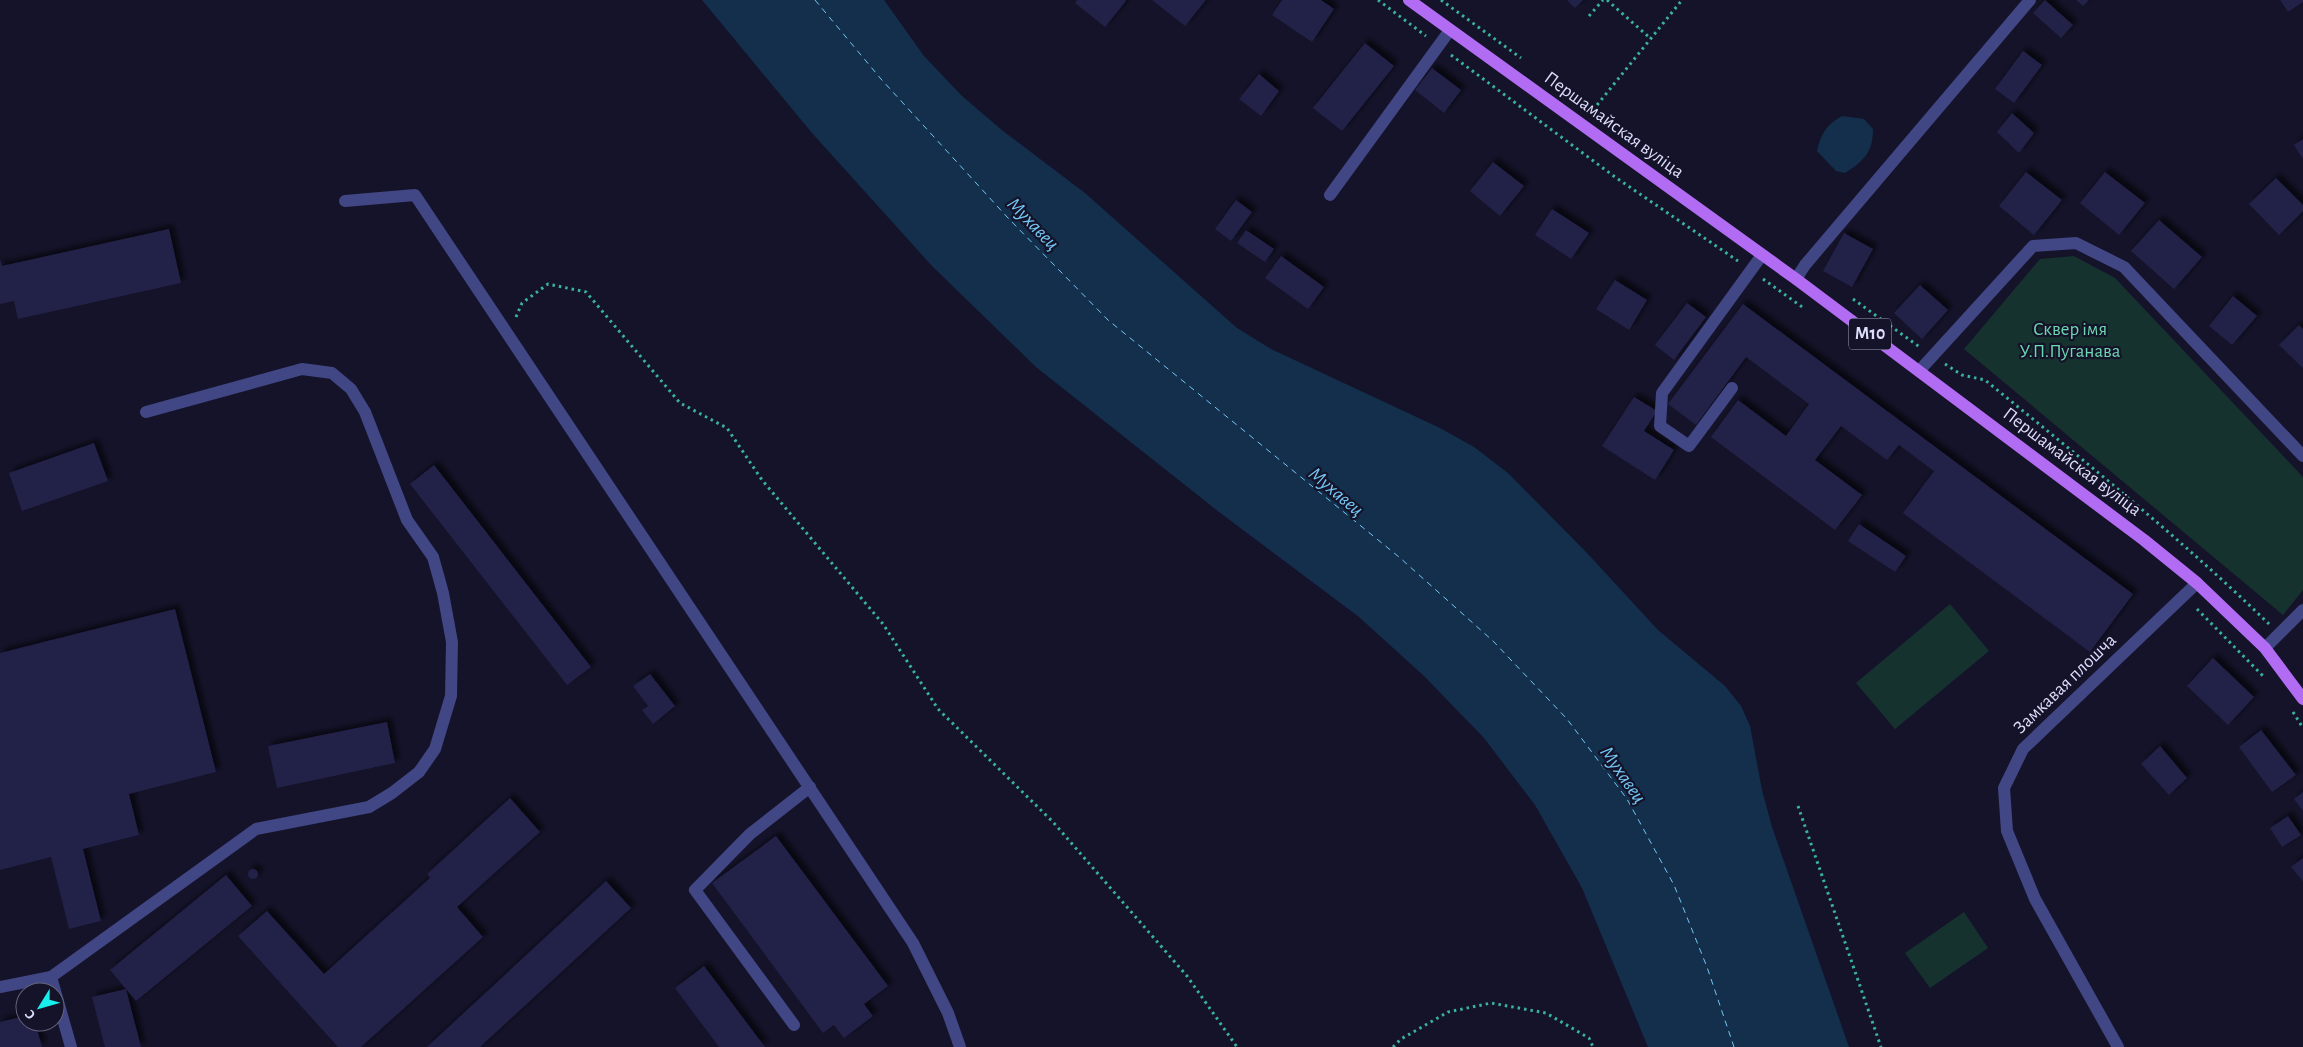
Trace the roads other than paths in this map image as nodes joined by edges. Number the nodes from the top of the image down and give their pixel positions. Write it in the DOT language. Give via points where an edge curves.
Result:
graph roads {
  1 [pos="1409,0"];
  2 [pos="2030,0"];
  3 [pos="1450,30"];
  4 [pos="1330,195"];
  5 [pos="345,201"];
  6 [pos="1762,255"];
  7 [pos="1796,280"];
  8 [pos="1919,371"];
  9 [pos="1732,388"];
  10 [pos="146,412"];
  11 [pos="2303,456"];
  12 [pos="2197,583"];
  13 [pos="2303,610"];
  14 [pos="2265,648"];
  15 [pos="2303,699"];
  16 [pos="810,787"];
  17 [pos="51,977"];
  18 [pos="0,987"];
  19 [pos="794,1025"];
  20 [pos="71,1047"];
  21 [pos="960,1047"];
  22 [pos="2118,1047"];
  1 -- 3 [label="main road, Першамайская вуліца / М10"];
  2 -- 7 [label="street" via="1805,265"];
  3 -- 4 [label="street"];
  3 -- 6 [label="main road, Першамайская вуліца / М10"];
  5 -- 16 [label="street" via="415,195"];
  6 -- 7 [label="main road, Першамайская вуліца / М10"];
  6 -- 9 [label="street" via="1662,393 1660,426 1689,446"];
  7 -- 8 [label="main road, Першамайская вуліца / М10"];
  8 -- 11 [label="street" via="2033,246 2076,243 2124,267"];
  8 -- 12 [label="main road, Першамайская вуліца / М10"];
  10 -- 17 [label="street" via="302,369 332,373 352,389 365,412 407,520 433,557 444,593 452,642 451,696 434,750 419,772 392,793 369,807 256,829"];
  12 -- 14 [label="main road, Першамайская вуліца / М10"];
  12 -- 22 [label="street, Замкавая плошча" via="2023,749 2004,788 2006,831 2035,899"];
  13 -- 14 [label="street"];
  14 -- 15 [label="main road, Першамайская вуліца / М10"];
  16 -- 19 [label="street" via="750,834 695,890"];
  16 -- 21 [label="street" via="913,943 948,1013"];
  17 -- 18 [label="street"];
  17 -- 20 [label="street"];
}
